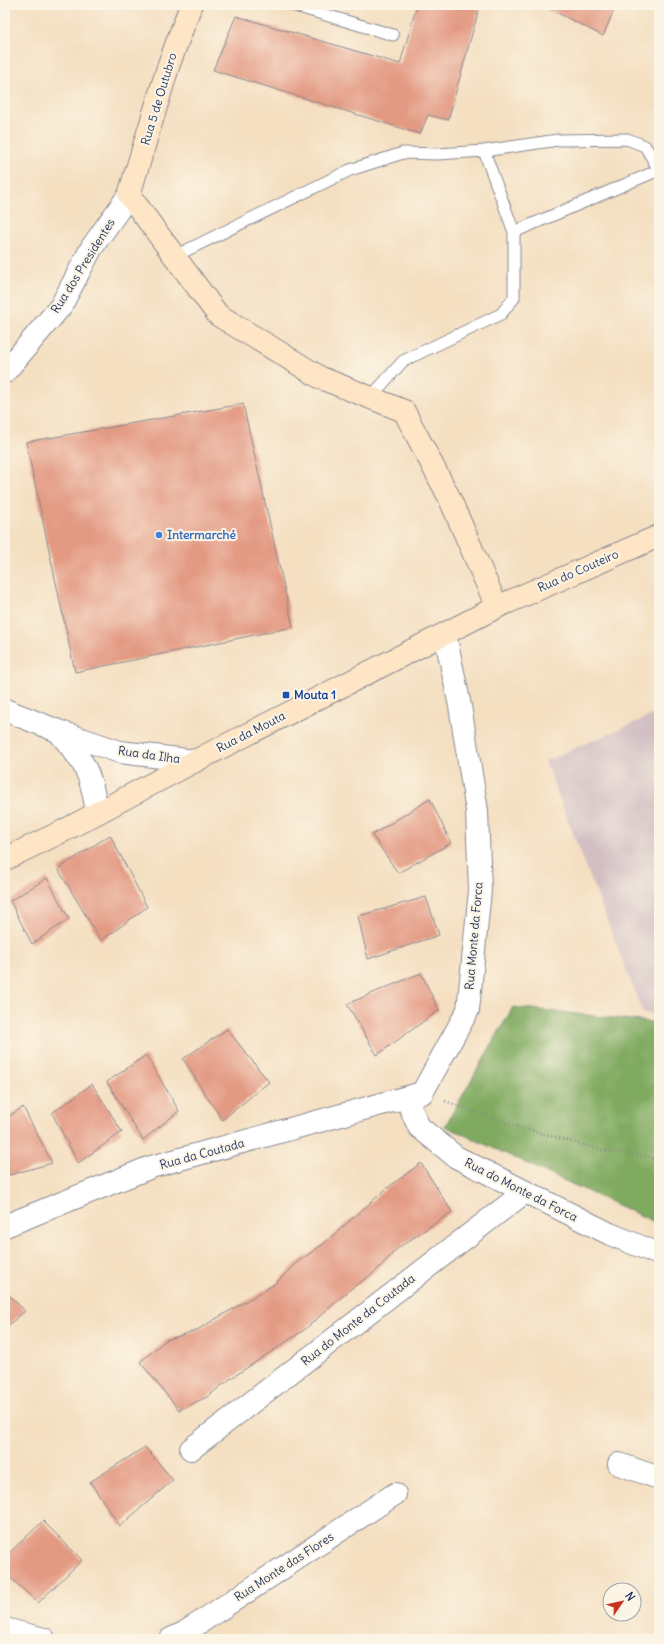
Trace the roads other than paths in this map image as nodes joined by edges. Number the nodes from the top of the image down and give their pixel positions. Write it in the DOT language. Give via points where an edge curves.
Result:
graph roads {
  1 [pos="191,5"];
  2 [pos="292,5"];
  3 [pos="393,35"];
  4 [pos="484,151"];
  5 [pos="130,195"];
  6 [pos="514,232"];
  7 [pos="175,256"];
  8 [pos="5,372"];
  9 [pos="370,398"];
  10 [pos="659,536"];
  11 [pos="497,607"];
  12 [pos="445,634"];
  13 [pos="5,710"];
  14 [pos="58,731"];
  15 [pos="195,761"];
  16 [pos="97,813"];
  17 [pos="5,859"];
  18 [pos="414,1096"];
  19 [pos="525,1192"];
  20 [pos="5,1226"];
  21 [pos="659,1254"];
  22 [pos="191,1449"];
  23 [pos="619,1464"];
  24 [pos="659,1478"];
  25 [pos="396,1494"];
  26 [pos="5,1629"];
  27 [pos="44,1639"];
  28 [pos="171,1639"];
  1 -- 5 [label="street, Rua 5 de Outubro" via="169,64"];
  2 -- 3 [label="lane"];
  4 -- 6 [label="lane"];
  4 -- 6 [label="lane" via="558,140 627,139 645,146 659,170"];
  4 -- 7 [label="lane" via="403,153 350,170"];
  5 -- 7 [label="street"];
  5 -- 8 [label="street, Rua dos Presidentes" via="92,247 61,306"];
  6 -- 9 [label="lane" via="514,298 501,314 403,361"];
  7 -- 9 [label="street" via="218,315 321,378"];
  9 -- 11 [label="street" via="404,411 449,497"];
  10 -- 11 [label="street, Rua do Couteiro"];
  11 -- 12 [label="street, Rua da Mouta"];
  12 -- 15 [label="street, Rua da Mouta"];
  12 -- 18 [label="street, Rua Monte da Forca" via="477,811 480,890 468,1010"];
  13 -- 14 [label="street, Rua da Ilha"];
  14 -- 15 [label="street, Rua da Ilha" via="120,752"];
  14 -- 16 [label="street, Rua da Ilha" via="82,760 93,785"];
  15 -- 16 [label="street, Rua da Mouta"];
  16 -- 17 [label="street, Rua da Mouta"];
  18 -- 19 [label="street, Rua do Monte da Forca" via="419,1127 456,1157"];
  18 -- 20 [label="street, Rua da Coutada" via="151,1167"];
  19 -- 21 [label="street, Rua do Monte da Forca" via="610,1234"];
  19 -- 22 [label="street, Rua do Monte da Coutada"];
  23 -- 24 [label="street"];
  25 -- 28 [label="street, Rua Monte das Flores"];
  26 -- 27 [label="street"];
}
